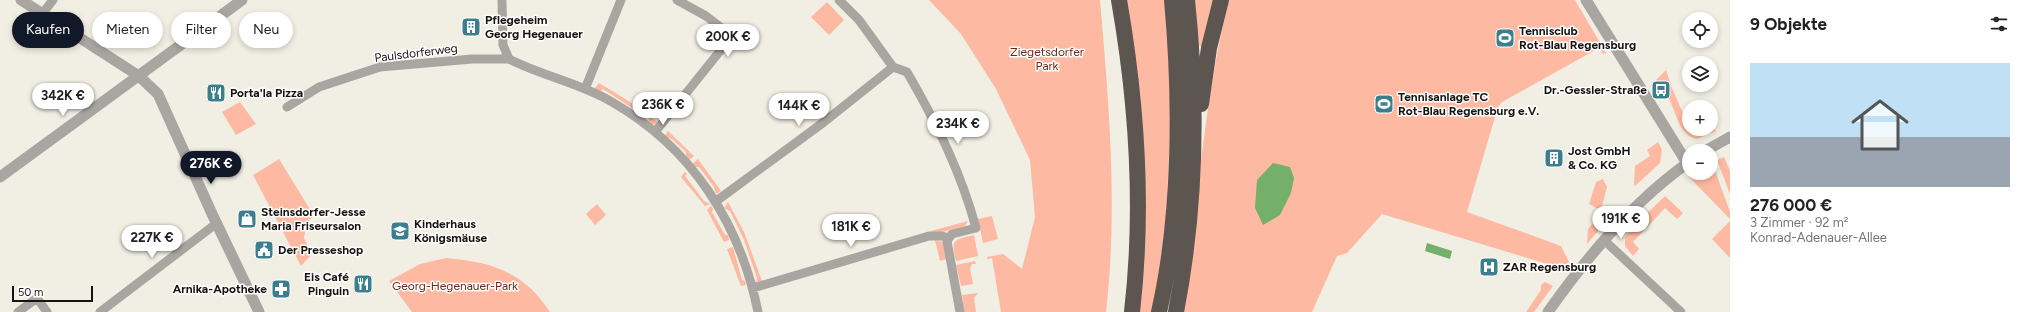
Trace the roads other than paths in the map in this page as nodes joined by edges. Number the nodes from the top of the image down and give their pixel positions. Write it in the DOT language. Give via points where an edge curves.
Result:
graph roads {
  1 [pos="20,0"];
  2 [pos="53,0"];
  3 [pos="242,0"];
  4 [pos="502,0"];
  5 [pos="621,0"];
  6 [pos="677,0"];
  7 [pos="839,0"];
  8 [pos="1119,0"];
  9 [pos="1172,0"];
  10 [pos="1188,0"];
  11 [pos="1221,0"];
  12 [pos="1586,0"];
  13 [pos="39,12"];
  14 [pos="44,12"];
  15 [pos="84,41"];
  16 [pos="509,59"];
  17 [pos="893,67"];
  18 [pos="139,76"];
  19 [pos="585,89"];
  20 [pos="287,107"];
  21 [pos="655,132"];
  22 [pos="1730,137"];
  23 [pos="1718,144"];
  24 [pos="1195,151"];
  25 [pos="1682,152"];
  26 [pos="1682,167"];
  27 [pos="0,177"];
  28 [pos="715,202"];
  29 [pos="217,224"];
  30 [pos="948,238"];
  31 [pos="1605,241"];
  32 [pos="753,288"];
  33 [pos="18,312"];
  34 [pos="47,312"];
  35 [pos="100,312"];
  36 [pos="259,312"];
  37 [pos="758,312"];
  38 [pos="960,312"];
  39 [pos="1132,312"];
  40 [pos="1159,312"];
  41 [pos="1176,312"];
  42 [pos="1548,312"];
  43 [pos="1681,312"];
  1 -- 13 [label="street"];
  2 -- 14 [label="street"];
  3 -- 18 [label="street"];
  4 -- 16 [label="street" via="503,46"];
  5 -- 19 [label="street"];
  6 -- 21 [label="street" via="706,16 732,36"];
  7 -- 17 [label="street" via="859,20"];
  8 -- 39 [label="highway" via="1128,48 1136,125 1137,248"];
  9 -- 40 [label="highway" via="1177,78 1177,146 1173,218"];
  10 -- 24 [label="highway"];
  11 -- 24 [label="highway" via="1209,48"];
  12 -- 25 [label="street"];
  15 -- 18 [label="street"];
  16 -- 19 [label="street"];
  16 -- 20 [label="street, Paulsdorferweg" via="472,59 380,67 319,87"];
  17 -- 28 [label="street" via="824,122"];
  17 -- 30 [label="street" via="907,72 928,108 947,145 971,211 976,228 952,234"];
  18 -- 27 [label="street"];
  18 -- 29 [label="street" via="158,94"];
  19 -- 21 [label="street" via="612,102"];
  21 -- 28 [label="street" via="688,163"];
  22 -- 23 [label="street"];
  24 -- 41 [label="highway" via="1187,247"];
  26 -- 31 [label="street" via="1665,180"];
  28 -- 32 [label="street" via="733,234"];
  29 -- 35 [label="street"];
  29 -- 36 [label="street"];
  30 -- 32 [label="street" via="929,236"];
  30 -- 38 [label="street" via="947,245"];
  31 -- 42 [label="street"];
  31 -- 43 [label="street"];
  32 -- 37 [label="street"];
  33 -- 34 [label="street" via="37,298"];
}
